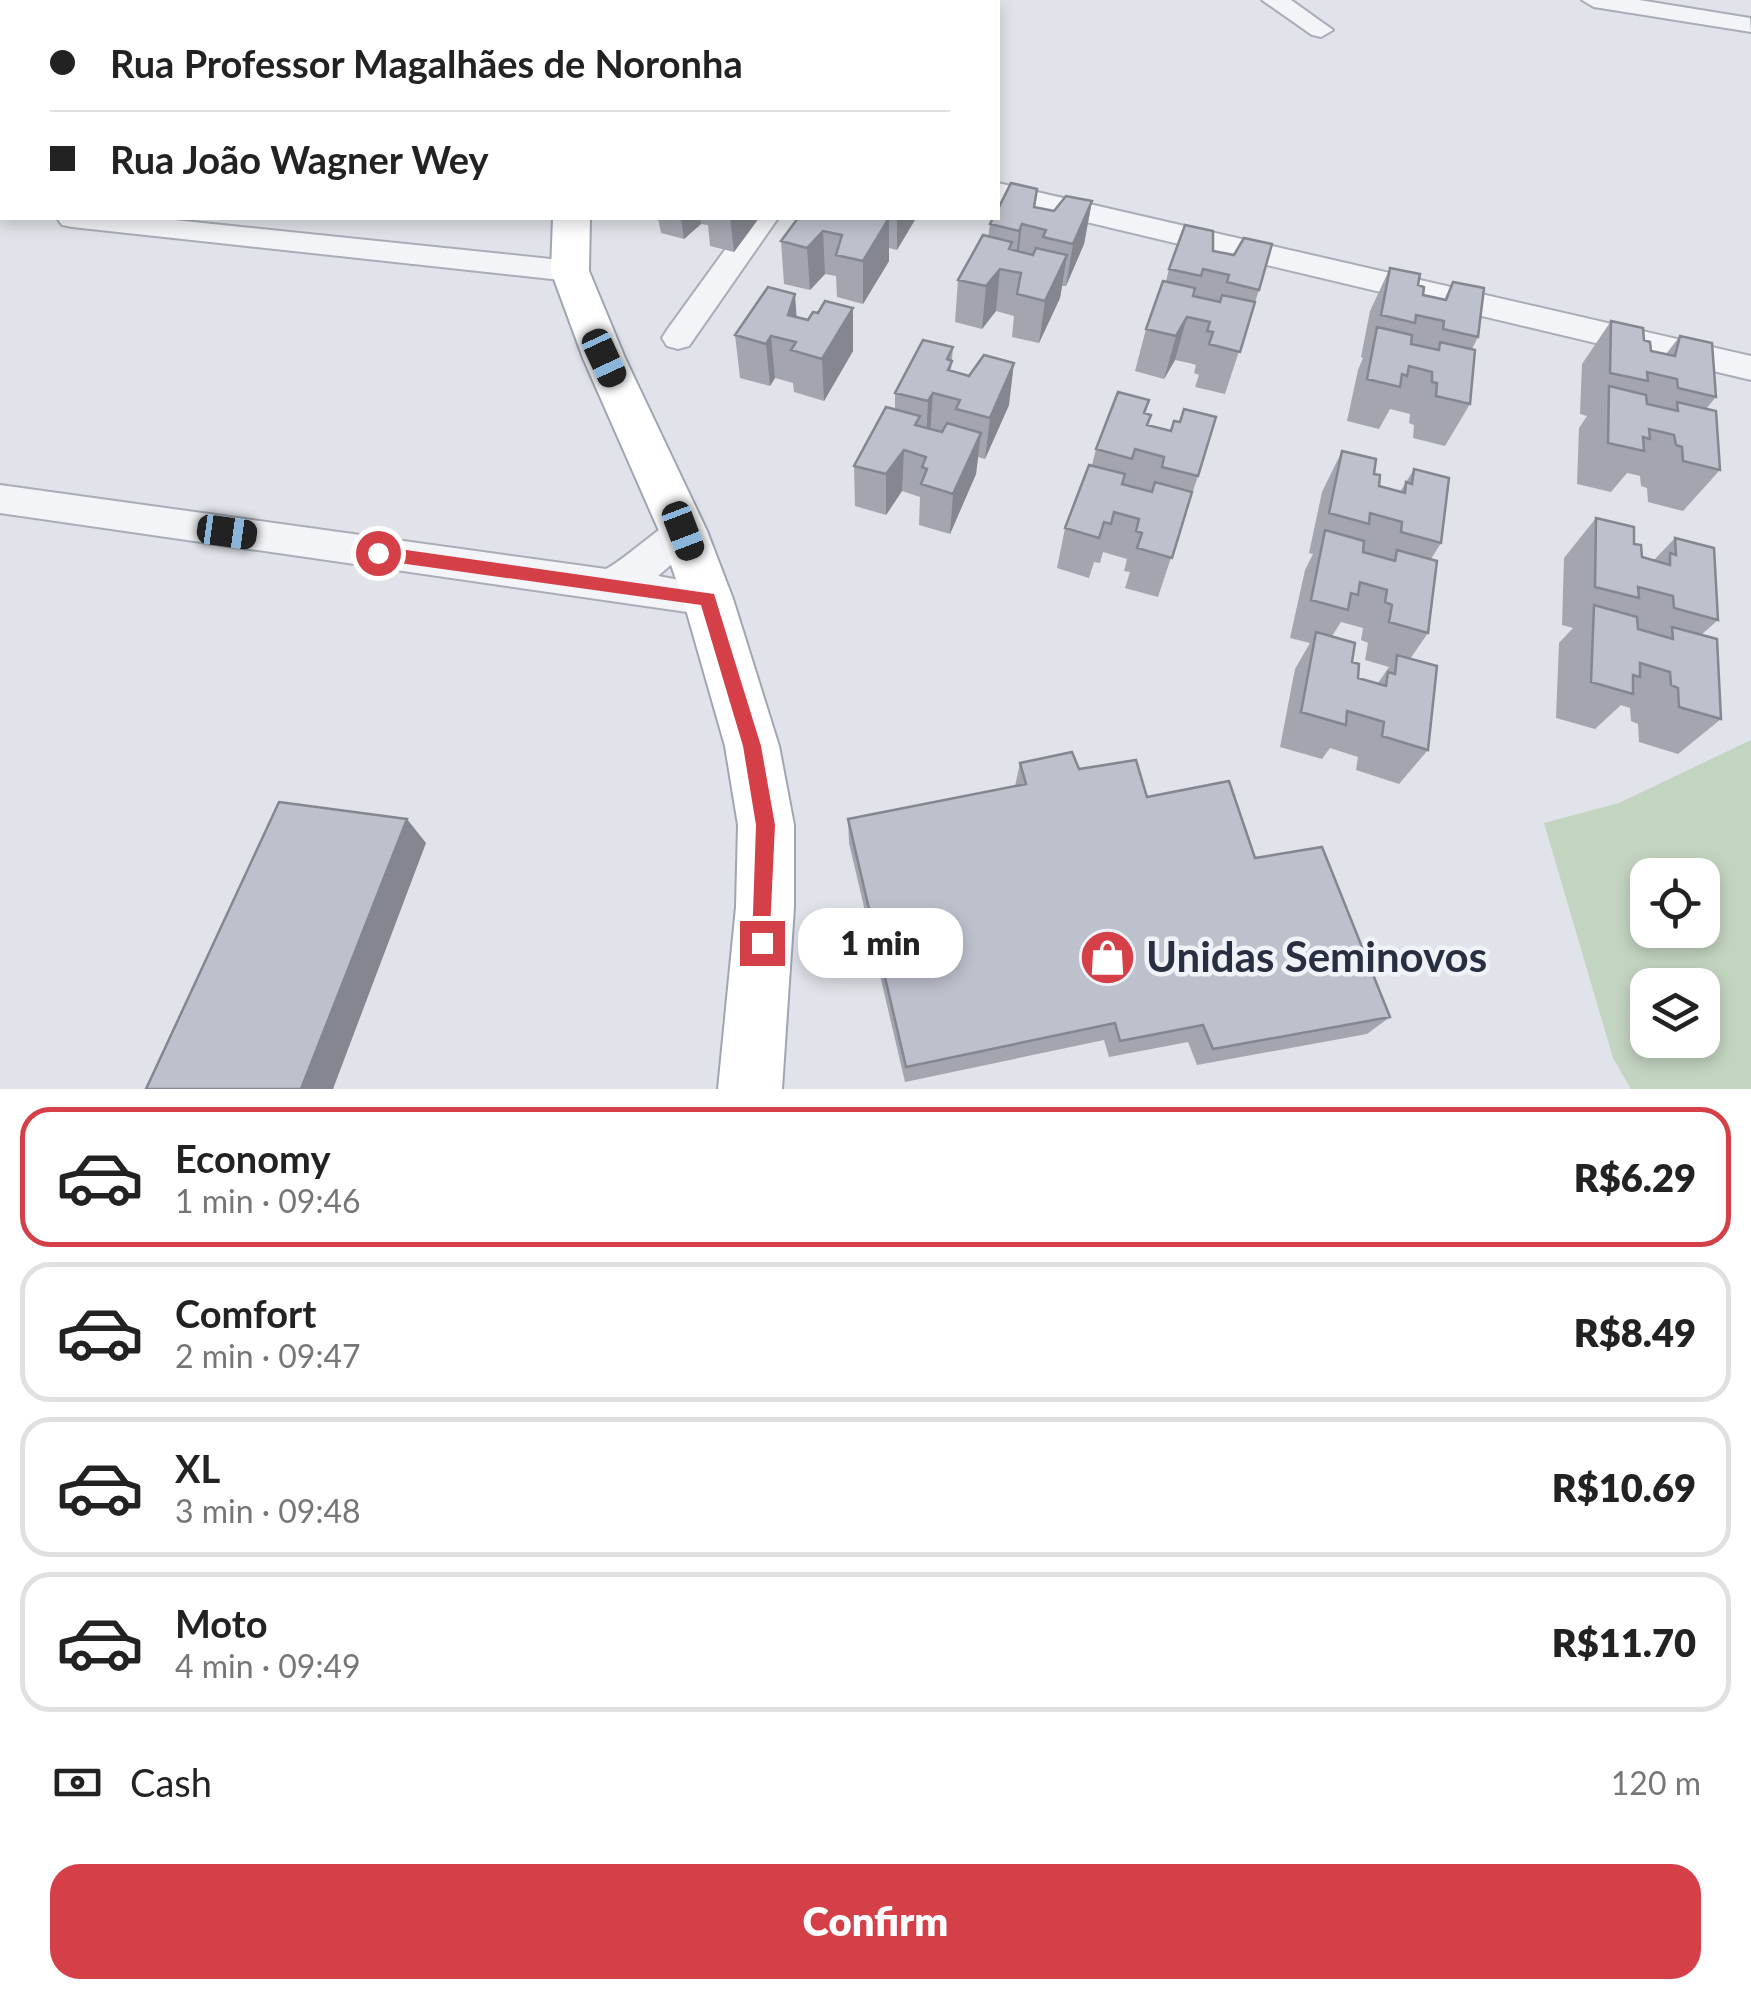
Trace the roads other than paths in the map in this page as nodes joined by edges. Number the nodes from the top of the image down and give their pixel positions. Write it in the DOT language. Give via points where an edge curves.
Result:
graph roads {
  1 [pos="1274,0"];
  2 [pos="1594,0"];
  3 [pos="1751,26"];
  4 [pos="1321,30"];
  5 [pos="1000,192"];
  6 [pos="91,220"];
  7 [pos="572,220"];
  8 [pos="763,220"];
  9 [pos="570,271"];
  10 [pos="678,338"];
  11 [pos="1751,368"];
  12 [pos="0,499"];
  13 [pos="683,531"];
  14 [pos="606,586"];
  15 [pos="708,599"];
  16 [pos="750,1089"];
  1 -- 4 [label="street"];
  2 -- 3 [label="street"];
  5 -- 11 [label="street"];
  6 -- 9 [label="street"];
  7 -- 9 [label="main road"];
  8 -- 10 [label="street"];
  9 -- 13 [label="main road"];
  12 -- 14 [label="street"];
  13 -- 14 [label="street"];
  13 -- 15 [label="main road"];
  14 -- 15 [label="street"];
  15 -- 16 [label="main road" via="752,746 766,825"];
}
